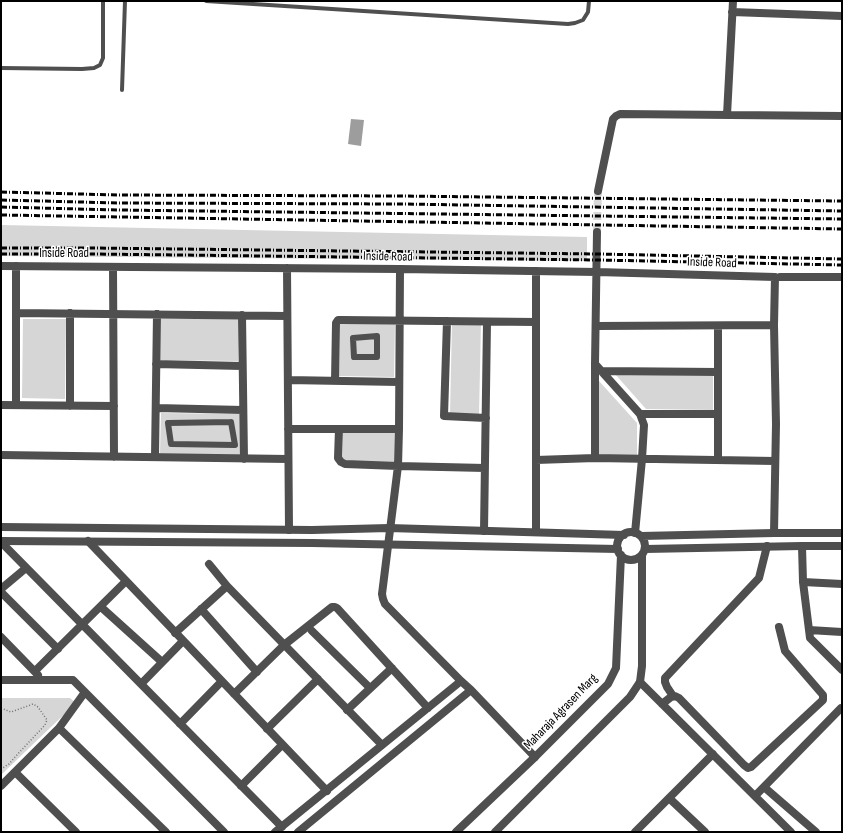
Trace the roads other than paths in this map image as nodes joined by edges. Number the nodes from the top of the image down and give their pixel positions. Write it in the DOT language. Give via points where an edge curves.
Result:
graph roads {
  1 [pos="103,1"];
  2 [pos="125,1"];
  3 [pos="206,1"];
  4 [pos="589,1"];
  5 [pos="733,1"];
  6 [pos="732,12"];
  7 [pos="842,16"];
  8 [pos="1,68"];
  9 [pos="122,90"];
  10 [pos="727,115"];
  11 [pos="842,116"];
  12 [pos="598,191"];
  13 [pos="598,232"];
  14 [pos="1,266"];
  15 [pos="16,266"];
  16 [pos="112,267"];
  17 [pos="287,268"];
  18 [pos="400,269"];
  19 [pos="536,271"];
  20 [pos="597,272"];
  21 [pos="778,277"];
  22 [pos="842,277"];
  23 [pos="16,313"];
  24 [pos="70,313"];
  25 [pos="113,314"];
  26 [pos="157,314"];
  27 [pos="242,315"];
  28 [pos="287,316"];
  29 [pos="400,320"];
  30 [pos="447,322"];
  31 [pos="487,322"];
  32 [pos="536,322"];
  33 [pos="774,325"];
  34 [pos="596,326"];
  35 [pos="718,326"];
  36 [pos="377,336"];
  37 [pos="156,364"];
  38 [pos="242,366"];
  39 [pos="598,368"];
  40 [pos="718,372"];
  41 [pos="288,380"];
  42 [pos="335,381"];
  43 [pos="399,382"];
  44 [pos="1,405"];
  45 [pos="16,405"];
  46 [pos="70,406"];
  47 [pos="114,406"];
  48 [pos="156,408"];
  49 [pos="243,410"];
  50 [pos="640,414"];
  51 [pos="718,414"];
  52 [pos="486,418"];
  53 [pos="231,422"];
  54 [pos="288,429"];
  55 [pos="339,429"];
  56 [pos="399,429"];
  57 [pos="1,455"];
  58 [pos="114,457"];
  59 [pos="155,458"];
  60 [pos="595,458"];
  61 [pos="244,459"];
  62 [pos="288,459"];
  63 [pos="642,459"];
  64 [pos="536,460"];
  65 [pos="718,460"];
  66 [pos="775,460"];
  67 [pos="398,466"];
  68 [pos="485,468"];
  69 [pos="1,527"];
  70 [pos="389,528"];
  71 [pos="288,530"];
  72 [pos="312,530"];
  73 [pos="484,531"];
  74 [pos="536,532"];
  75 [pos="774,533"];
  76 [pos="842,533"];
  77 [pos="624,535"];
  78 [pos="638,535"];
  79 [pos="1,541"];
  80 [pos="88,541"];
  81 [pos="312,542"];
  82 [pos="388,544"];
  83 [pos="767,546"];
  84 [pos="802,546"];
  85 [pos="842,546"];
  86 [pos="619,552"];
  87 [pos="644,552"];
  88 [pos="209,564"];
  89 [pos="26,568"];
  90 [pos="126,581"];
  91 [pos="803,582"];
  92 [pos="842,584"];
  93 [pos="227,586"];
  94 [pos="1,590"];
  95 [pos="101,607"];
  96 [pos="201,609"];
  97 [pos="82,625"];
  98 [pos="779,627"];
  99 [pos="809,630"];
  100 [pos="312,632"];
  101 [pos="842,632"];
  102 [pos="175,633"];
  103 [pos="1,637"];
  104 [pos="183,641"];
  105 [pos="284,644"];
  106 [pos="58,649"];
  107 [pos="162,662"];
  108 [pos="392,668"];
  109 [pos="842,670"];
  110 [pos="35,672"];
  111 [pos="257,672"];
  112 [pos="42,679"];
  113 [pos="1,680"];
  114 [pos="318,680"];
  115 [pos="222,681"];
  116 [pos="461,681"];
  117 [pos="640,682"];
  118 [pos="141,684"];
  119 [pos="370,688"];
  120 [pos="471,690"];
  121 [pos="85,692"];
  122 [pos="234,694"];
  123 [pos="673,696"];
  124 [pos="662,704"];
  125 [pos="428,708"];
  126 [pos="842,708"];
  127 [pos="348,710"];
  128 [pos="180,724"];
  129 [pos="59,728"];
  130 [pos="267,729"];
  131 [pos="282,745"];
  132 [pos="382,745"];
  133 [pos="713,754"];
  134 [pos="535,757"];
  135 [pos="15,772"];
  136 [pos="1,786"];
  137 [pos="241,786"];
  138 [pos="764,787"];
  139 [pos="327,791"];
  140 [pos="755,796"];
  141 [pos="669,798"];
  142 [pos="282,827"];
  143 [pos="76,832"];
  144 [pos="166,832"];
  145 [pos="224,832"];
  146 [pos="275,832"];
  147 [pos="298,832"];
  148 [pos="456,832"];
  149 [pos="495,832"];
  150 [pos="634,832"];
  151 [pos="705,832"];
  152 [pos="791,832"];
  153 [pos="816,832"];
  1 -- 8 [label="lane" via="103,58 100,65 82,70"];
  2 -- 9 [label="lane"];
  3 -- 4 [label="lane" via="568,24 583,20 588,12"];
  5 -- 6 [label="street"];
  6 -- 7 [label="street"];
  6 -- 10 [label="street"];
  10 -- 11 [label="street"];
  10 -- 12 [label="street" via="616,116 613,119"];
  13 -- 20 [label="street"];
  14 -- 15 [label="street, Inside Road"];
  15 -- 16 [label="street, Inside Road"];
  15 -- 23 [label="street"];
  16 -- 17 [label="street, Inside Road"];
  16 -- 25 [label="street"];
  17 -- 18 [label="street, Inside Road"];
  17 -- 28 [label="street"];
  18 -- 19 [label="street, Inside Road"];
  18 -- 29 [label="street"];
  19 -- 20 [label="street, Inside Road"];
  19 -- 32 [label="street"];
  20 -- 21 [label="street, Inside Road"];
  20 -- 34 [label="street"];
  21 -- 22 [label="street, Inside Road"];
  21 -- 33 [label="street"];
  23 -- 24 [label="street"];
  23 -- 45 [label="street"];
  24 -- 25 [label="street"];
  24 -- 46 [label="street"];
  25 -- 26 [label="street"];
  25 -- 47 [label="street"];
  26 -- 27 [label="street"];
  26 -- 37 [label="street"];
  27 -- 28 [label="street"];
  27 -- 38 [label="street"];
  28 -- 41 [label="street"];
  29 -- 30 [label="street"];
  29 -- 42 [label="street" via="338,320"];
  29 -- 43 [label="street"];
  30 -- 31 [label="street"];
  30 -- 52 [label="street" via="444,416"];
  31 -- 32 [label="street"];
  31 -- 52 [label="street"];
  32 -- 64 [label="street"];
  33 -- 35 [label="street"];
  33 -- 66 [label="street"];
  34 -- 35 [label="street"];
  34 -- 39 [label="street"];
  35 -- 40 [label="street"];
  36 -- 36 [label="street" via="377,357 354,357 353,338"];
  37 -- 38 [label="street"];
  37 -- 48 [label="street"];
  38 -- 49 [label="street"];
  39 -- 40 [label="street"];
  39 -- 50 [label="street"];
  39 -- 60 [label="street"];
  40 -- 51 [label="street"];
  41 -- 42 [label="street"];
  41 -- 54 [label="street"];
  42 -- 43 [label="street"];
  43 -- 56 [label="street"];
  44 -- 45 [label="street"];
  45 -- 46 [label="street"];
  46 -- 47 [label="street"];
  47 -- 58 [label="street"];
  48 -- 49 [label="street"];
  48 -- 59 [label="street"];
  49 -- 61 [label="street"];
  50 -- 51 [label="street"];
  50 -- 63 [label="street" via="644,424"];
  51 -- 65 [label="street"];
  52 -- 68 [label="street"];
  53 -- 53 [label="street" via="235,445 171,444 168,423"];
  54 -- 55 [label="street"];
  54 -- 62 [label="street"];
  55 -- 56 [label="street"];
  55 -- 67 [label="street" via="338,458 341,462"];
  56 -- 67 [label="street"];
  57 -- 58 [label="street"];
  58 -- 59 [label="street"];
  59 -- 61 [label="street"];
  60 -- 63 [label="street"];
  60 -- 64 [label="street"];
  61 -- 62 [label="street"];
  62 -- 71 [label="street"];
  63 -- 65 [label="street"];
  63 -- 78 [label="street"];
  64 -- 74 [label="street"];
  65 -- 66 [label="street"];
  66 -- 75 [label="street"];
  67 -- 68 [label="street"];
  67 -- 70 [label="street"];
  68 -- 73 [label="street"];
  69 -- 71 [label="street"];
  70 -- 72 [label="street"];
  70 -- 73 [label="street"];
  70 -- 82 [label="street"];
  71 -- 72 [label="street"];
  72 -- 81 [label="street"];
  73 -- 74 [label="street"];
  74 -- 77 [label="street"];
  75 -- 76 [label="street"];
  75 -- 78 [label="street"];
  77 -- 78 [label="street"];
  77 -- 86 [label="street" via="618,542"];
  78 -- 87 [label="street" via="645,544"];
  79 -- 80 [label="street"];
  79 -- 89 [label="street"];
  80 -- 81 [label="street"];
  80 -- 90 [label="street"];
  81 -- 82 [label="street"];
  82 -- 86 [label="street"];
  82 -- 116 [label="street" via="382,594 385,604"];
  83 -- 84 [label="street"];
  83 -- 87 [label="street"];
  83 -- 123 [label="street" via="759,578 665,678"];
  84 -- 85 [label="street"];
  84 -- 91 [label="street"];
  86 -- 87 [label="street" via="633,560 638,559"];
  86 -- 134 [label="street, Maharaja Agrasen Marg" via="616,668 608,684"];
  87 -- 117 [label="street"];
  88 -- 93 [label="street"];
  89 -- 94 [label="street"];
  89 -- 97 [label="street"];
  90 -- 95 [label="street"];
  90 -- 102 [label="street"];
  91 -- 92 [label="street"];
  91 -- 99 [label="street"];
  93 -- 96 [label="street"];
  93 -- 105 [label="street"];
  94 -- 106 [label="street"];
  95 -- 97 [label="street"];
  95 -- 107 [label="street"];
  96 -- 102 [label="street"];
  96 -- 111 [label="street"];
  97 -- 106 [label="street"];
  97 -- 118 [label="street"];
  98 -- 123 [label="street" via="785,651 823,694 823,700 751,767 744,765 679,698"];
  99 -- 101 [label="street"];
  99 -- 109 [label="street" via="812,640"];
  100 -- 119 [label="street"];
  102 -- 104 [label="street"];
  103 -- 110 [label="street"];
  104 -- 107 [label="street"];
  104 -- 115 [label="street"];
  105 -- 108 [label="street" via="335,607"];
  105 -- 111 [label="street"];
  105 -- 114 [label="street"];
  106 -- 110 [label="street"];
  107 -- 118 [label="street"];
  108 -- 119 [label="street"];
  108 -- 125 [label="street"];
  110 -- 112 [label="street"];
  111 -- 122 [label="street"];
  112 -- 113 [label="street"];
  112 -- 121 [label="street" via="71,679"];
  114 -- 127 [label="street"];
  114 -- 130 [label="street"];
  115 -- 122 [label="street"];
  115 -- 128 [label="street"];
  116 -- 120 [label="street"];
  116 -- 125 [label="street"];
  117 -- 124 [label="street"];
  117 -- 149 [label="street" via="630,697"];
  118 -- 128 [label="street"];
  119 -- 127 [label="street"];
  120 -- 134 [label="street"];
  120 -- 147 [label="street"];
  121 -- 129 [label="street"];
  121 -- 145 [label="street"];
  122 -- 130 [label="street"];
  123 -- 124 [label="street"];
  124 -- 133 [label="street"];
  125 -- 132 [label="street"];
  126 -- 138 [label="street"];
  127 -- 132 [label="street"];
  128 -- 137 [label="street"];
  129 -- 135 [label="street"];
  129 -- 144 [label="street"];
  130 -- 131 [label="street"];
  131 -- 137 [label="street"];
  131 -- 139 [label="street"];
  132 -- 139 [label="street"];
  133 -- 140 [label="street"];
  133 -- 141 [label="street"];
  134 -- 148 [label="street, Maharaja Agrasen Marg"];
  135 -- 136 [label="street"];
  135 -- 143 [label="street"];
  137 -- 142 [label="street"];
  138 -- 140 [label="street"];
  138 -- 153 [label="street"];
  139 -- 142 [label="street"];
  140 -- 152 [label="street"];
  141 -- 150 [label="street"];
  141 -- 151 [label="street"];
  142 -- 146 [label="street"];
}
